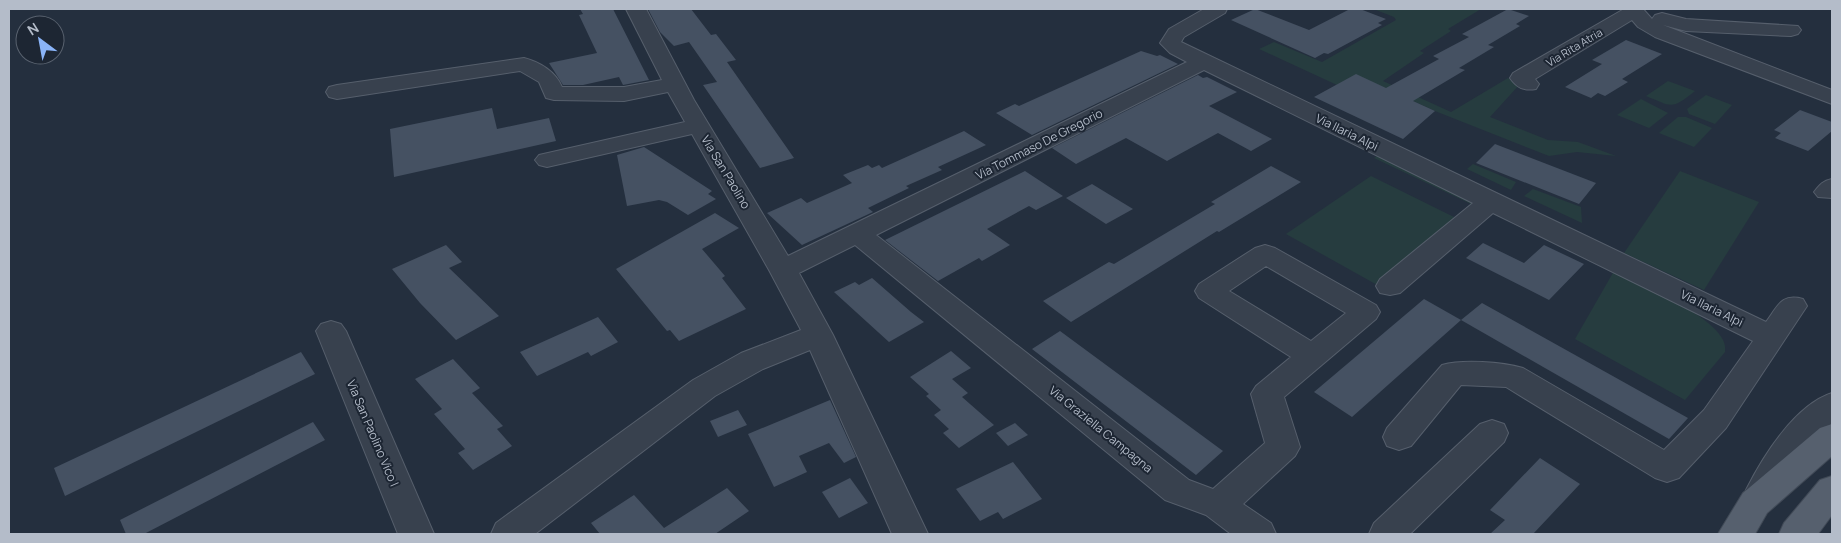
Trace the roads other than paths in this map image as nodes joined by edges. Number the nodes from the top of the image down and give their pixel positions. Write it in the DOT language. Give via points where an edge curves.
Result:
graph roads {
  1 [pos="636,9"];
  2 [pos="1218,9"];
  3 [pos="1767,9"];
  4 [pos="1630,10"];
  5 [pos="1204,62"];
  6 [pos="675,84"];
  7 [pos="1528,84"];
  8 [pos="337,92"];
  9 [pos="1832,97"];
  10 [pos="698,126"];
  11 [pos="547,160"];
  12 [pos="1491,201"];
  13 [pos="864,239"];
  14 [pos="787,276"];
  15 [pos="1390,286"];
  16 [pos="1793,306"];
  17 [pos="331,331"];
  18 [pos="818,334"];
  19 [pos="1771,337"];
  20 [pos="1313,356"];
  21 [pos="1832,405"];
  22 [pos="1492,433"];
  23 [pos="1399,437"];
  24 [pos="1832,437"];
  25 [pos="1832,490"];
  26 [pos="1755,503"];
  27 [pos="1218,505"];
  28 [pos="1832,508"];
  29 [pos="1799,532"];
  30 [pos="416,534"];
  31 [pos="510,534"];
  32 [pos="910,534"];
  33 [pos="1258,534"];
  34 [pos="1388,534"];
  35 [pos="1736,534"];
  1 -- 6 [label="street, Via San Paolino"];
  2 -- 5 [label="street" via="1171,38 1170,43 1177,49"];
  3 -- 4 [label="street" via="1788,30 1686,26"];
  4 -- 7 [label="street, Via Rita Atria" via="1522,78"];
  4 -- 9 [label="street" via="1662,33"];
  5 -- 12 [label="street, Via Ilaria Alpi"];
  5 -- 13 [label="street, Via Tommaso De Gregorio"];
  6 -- 8 [label="street" via="624,94 554,93 548,79 524,64"];
  6 -- 10 [label="street, Via San Paolino"];
  10 -- 11 [label="street"];
  10 -- 14 [label="street, Via San Paolino"];
  12 -- 15 [label="street"];
  12 -- 19 [label="street, Via Ilaria Alpi"];
  13 -- 14 [label="street, Via Tommaso De Gregorio"];
  13 -- 27 [label="street, Via Graziella Campagna" via="1177,490"];
  14 -- 18 [label="street, Via San Paolino"];
  16 -- 19 [label="street"];
  17 -- 30 [label="street, Via San Paolino Vico I"];
  18 -- 31 [label="street" via="752,361 704,388"];
  18 -- 32 [label="street, Via San Paolino"];
  19 -- 23 [label="street" via="1715,419 1666,468 1512,376 1453,373"];
  20 -- 20 [label="street" via="1366,312 1265,254 1209,291"];
  20 -- 27 [label="street" via="1267,394 1283,448"];
  21 -- 26 [label="street" via="1802,430"];
  22 -- 34 [label="street"];
  24 -- 26 [label="main road"];
  25 -- 29 [label="main road"];
  26 -- 35 [label="main road"];
  27 -- 33 [label="street, Via Graziella Campagna"];
  28 -- 29 [label="street"];
}
